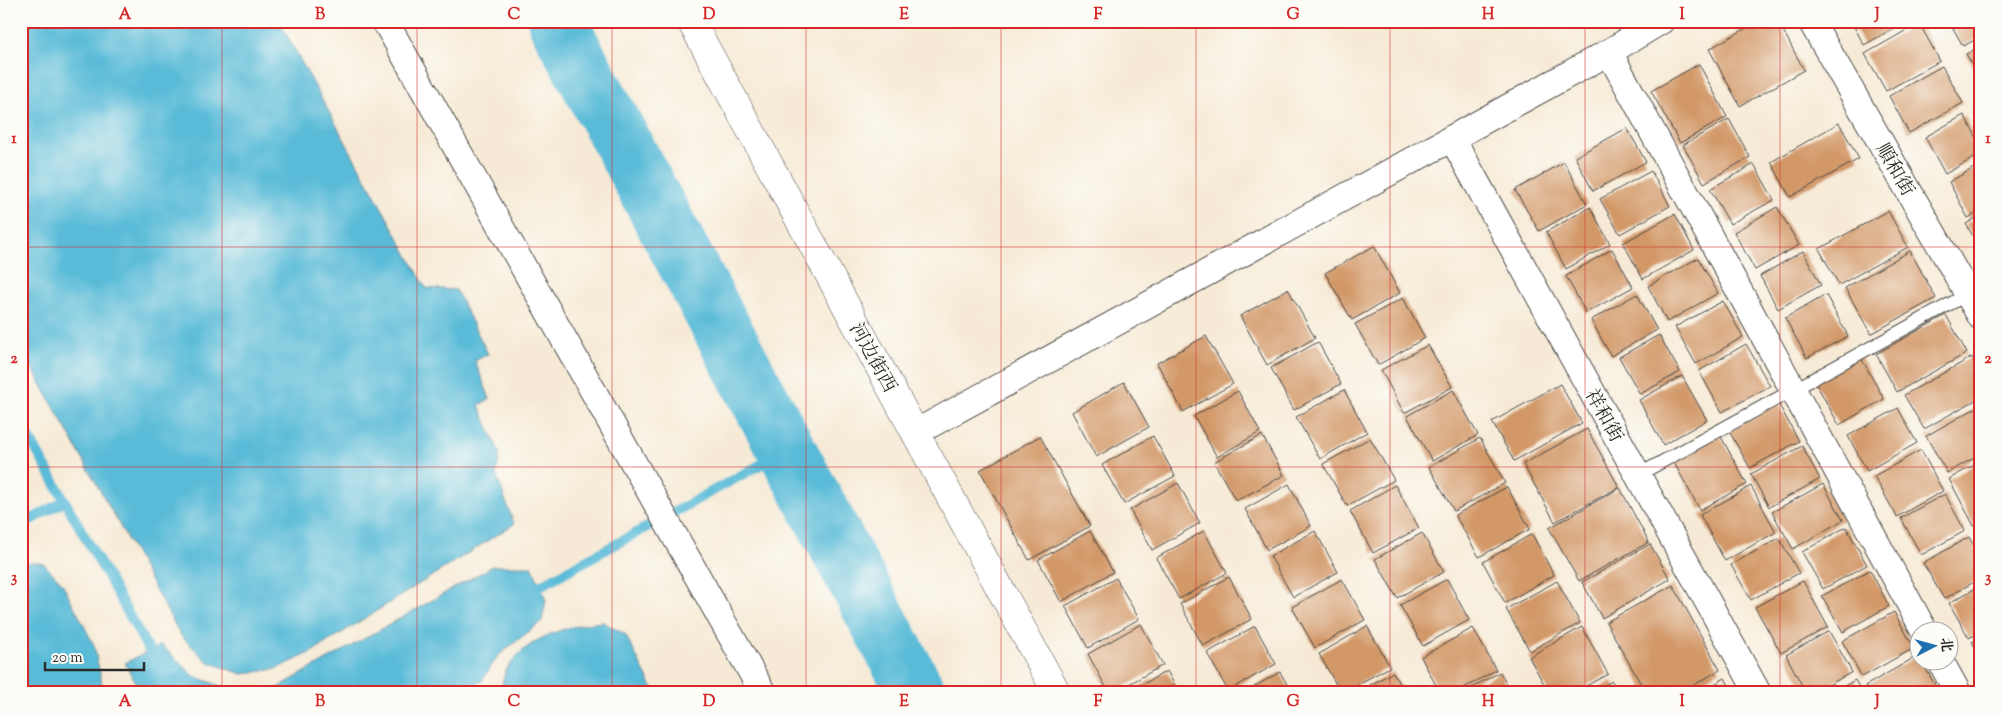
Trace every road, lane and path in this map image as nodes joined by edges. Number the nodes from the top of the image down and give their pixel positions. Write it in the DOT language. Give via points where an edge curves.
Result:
graph roads {
  1 [pos="385,21"];
  2 [pos="691,21"];
  3 [pos="1661,21"];
  4 [pos="1811,21"];
  5 [pos="1609,52"];
  6 [pos="1452,138"];
  7 [pos="1968,294"];
  8 [pos="1981,317"];
  9 [pos="1794,390"];
  10 [pos="915,433"];
  11 [pos="1638,475"];
  12 [pos="1920,622"];
  13 [pos="1946,672"];
  14 [pos="763,693"];
  15 [pos="1057,693"];
  16 [pos="1758,693"];
  17 [pos="1958,693"];
  1 -- 14 [label="street"];
  2 -- 10 [label="street, 河边街西"];
  3 -- 5 [label="street"];
  4 -- 7 [label="street, 順和街"];
  5 -- 6 [label="street"];
  5 -- 9 [label="street"];
  6 -- 10 [label="street"];
  6 -- 11 [label="street, 祥和街"];
  7 -- 8 [label="street, 順和街"];
  7 -- 9 [label="lane"];
  9 -- 11 [label="lane"];
  9 -- 12 [label="street"];
  10 -- 15 [label="street, 河边街西"];
  11 -- 16 [label="street, 祥和街"];
  13 -- 17 [label="street"];
}
